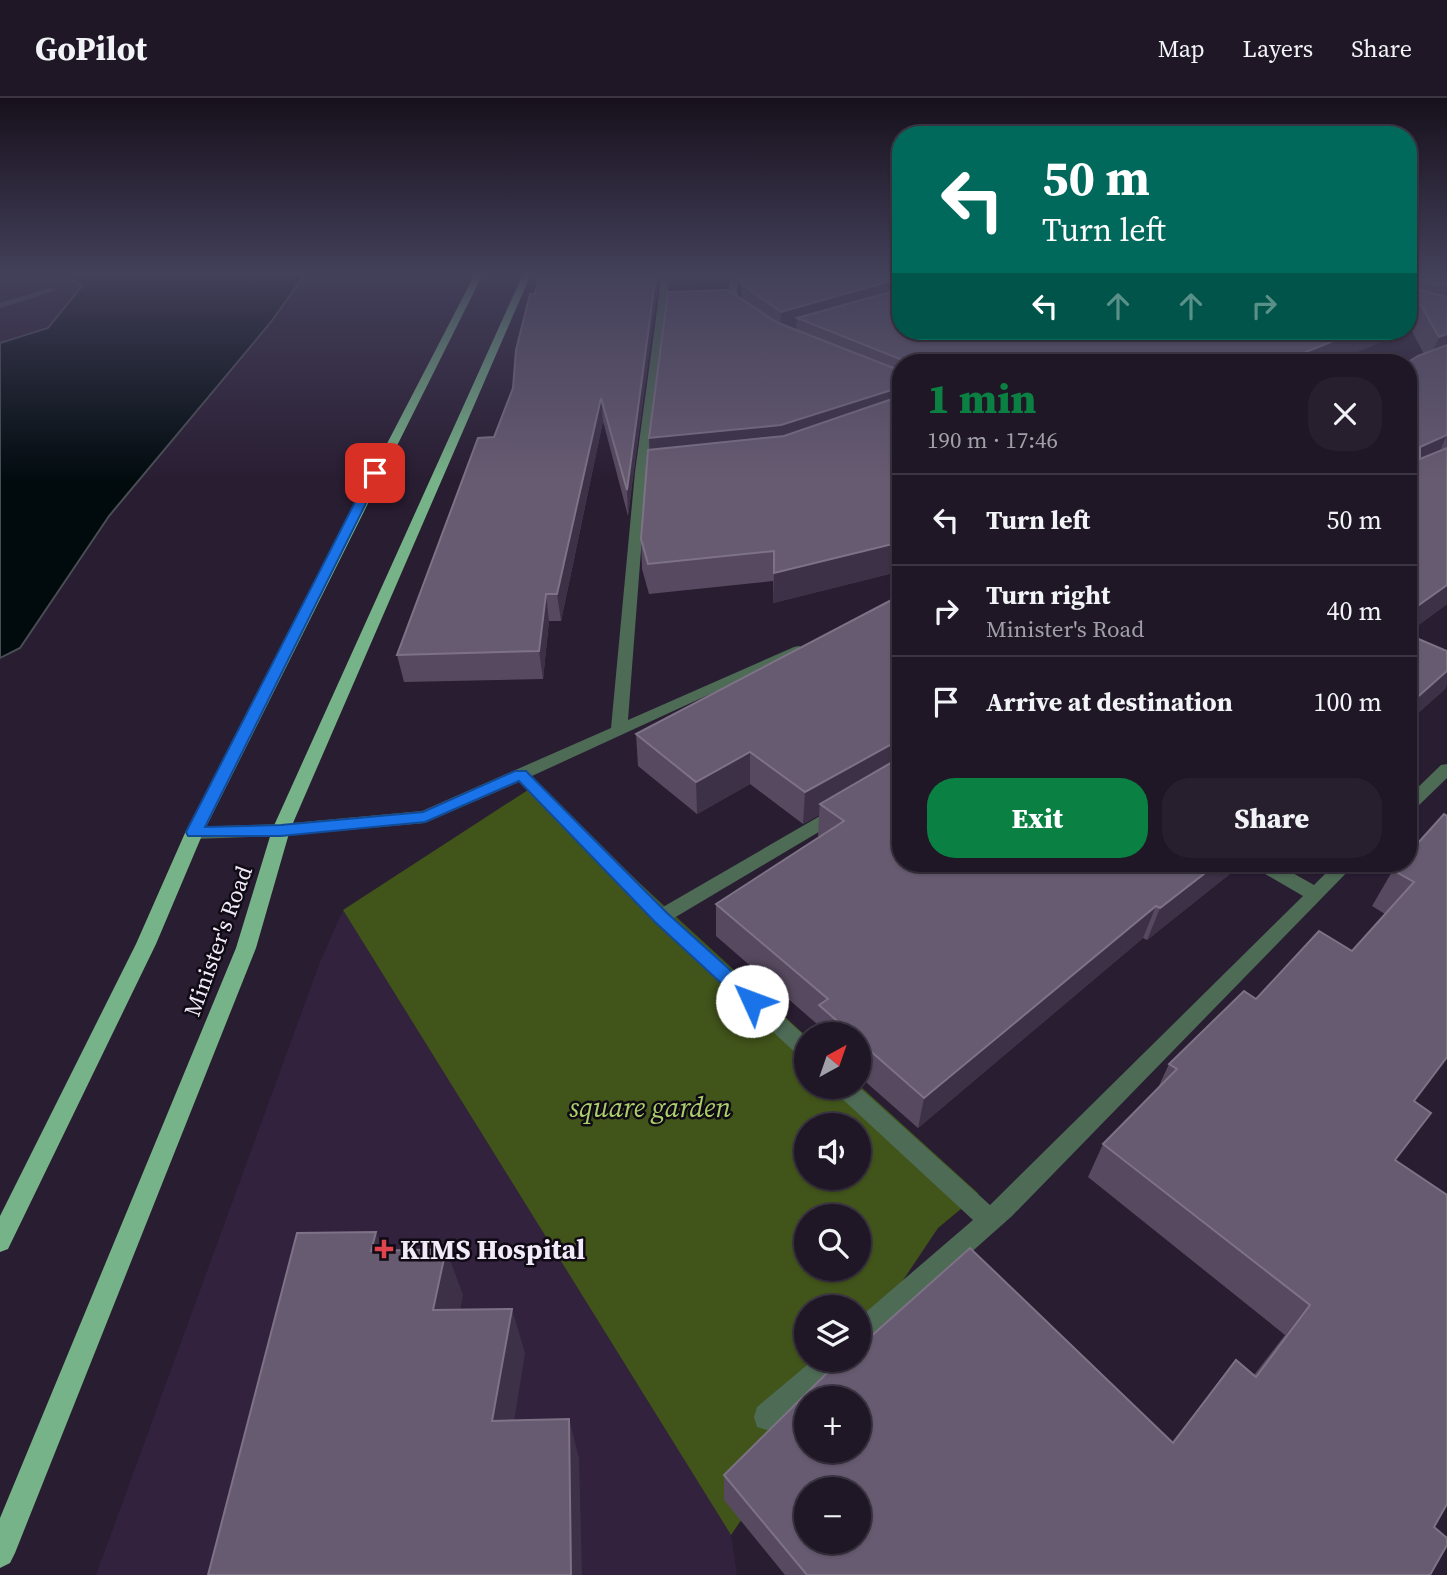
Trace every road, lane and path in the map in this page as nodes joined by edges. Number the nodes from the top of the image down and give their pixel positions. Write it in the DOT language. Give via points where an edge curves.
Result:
graph roads {
  1 [pos="443,343"];
  2 [pos="496,343"];
  3 [pos="662,343"];
  4 [pos="816,643"];
  5 [pos="620,730"];
  6 [pos="1447,769"];
  7 [pos="521,775"];
  8 [pos="1417,797"];
  9 [pos="853,804"];
  10 [pos="281,830"];
  11 [pos="194,832"];
  12 [pos="1276,872"];
  13 [pos="1337,872"];
  14 [pos="1314,894"];
  15 [pos="661,917"];
  16 [pos="794,1039"];
  17 [pos="858,1099"];
  18 [pos="989,1220"];
  19 [pos="0,1241"];
  20 [pos="871,1324"];
  21 [pos="818,1372"];
  22 [pos="767,1417"];
  23 [pos="0,1553"];
  1 -- 11 [label="main road"];
  2 -- 10 [label="main road, Minister's Road"];
  3 -- 5 [label="street"];
  4 -- 5 [label="street"];
  5 -- 7 [label="street"];
  6 -- 8 [label="street"];
  7 -- 10 [label="street" via="425,817"];
  7 -- 15 [label="street"];
  9 -- 15 [label="street"];
  10 -- 11 [label="street"];
  10 -- 23 [label="main road, Minister's Road" via="246,947"];
  11 -- 19 [label="main road" via="146,944"];
  12 -- 14 [label="street"];
  13 -- 14 [label="street"];
  14 -- 18 [label="street"];
  15 -- 16 [label="street"];
  17 -- 18 [label="street"];
  18 -- 20 [label="street"];
  21 -- 22 [label="street"];
}
